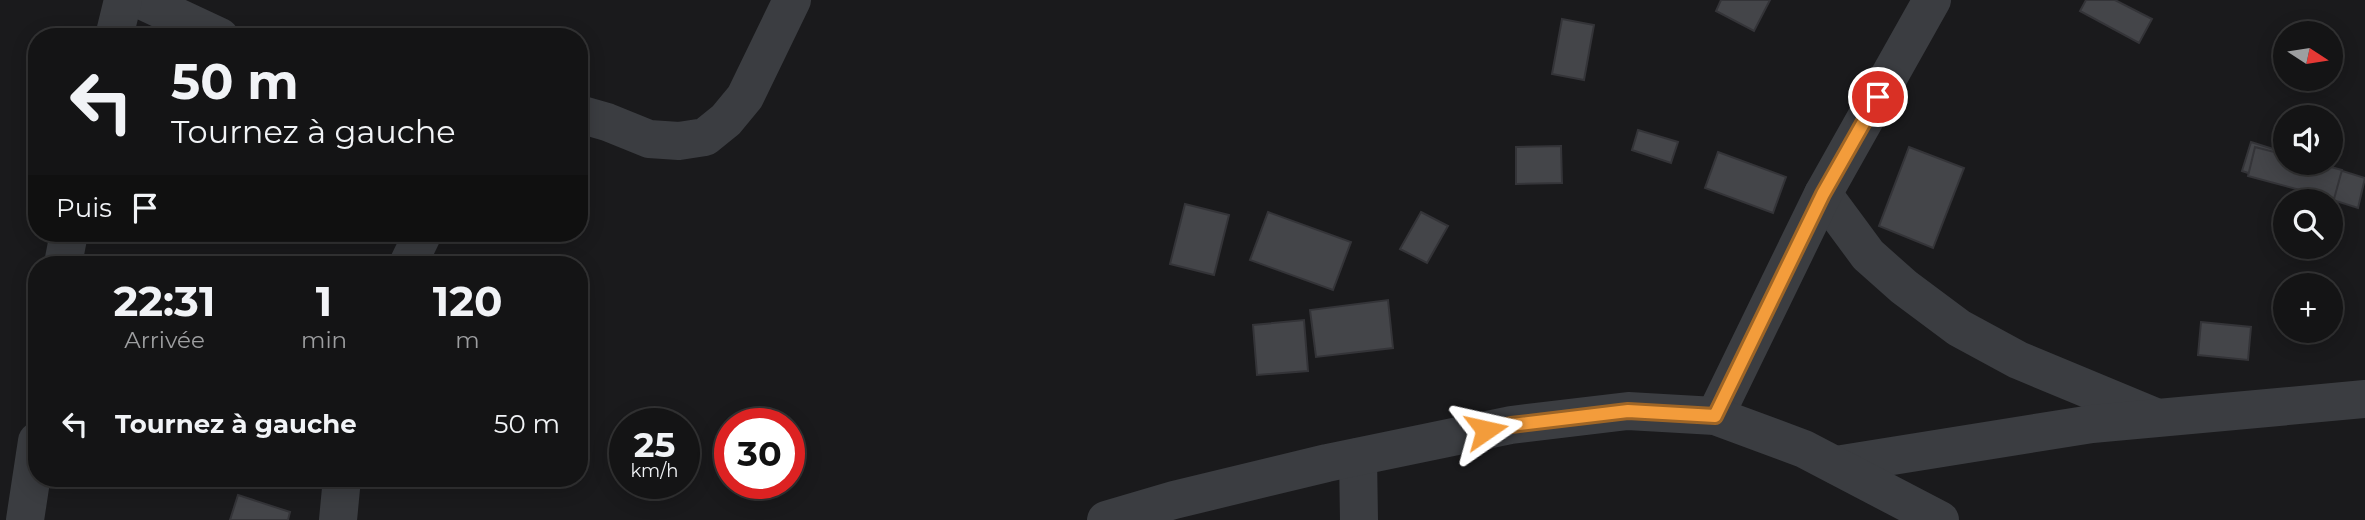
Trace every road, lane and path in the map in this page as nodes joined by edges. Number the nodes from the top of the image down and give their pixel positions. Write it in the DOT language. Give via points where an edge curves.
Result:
graph roads {
  1 [pos="123,0"];
  2 [pos="141,0"];
  3 [pos="792,0"];
  4 [pos="1932,0"];
  5 [pos="116,28"];
  6 [pos="200,28"];
  7 [pos="588,117"];
  8 [pos="1823,194"];
  9 [pos="2365,399"];
  10 [pos="1715,416"];
  11 [pos="2155,416"];
  12 [pos="1358,457"];
  13 [pos="1836,466"];
  14 [pos="30,487"];
  15 [pos="341,487"];
  16 [pos="25,520"];
  17 [pos="338,520"];
  18 [pos="1106,520"];
  19 [pos="1359,520"];
  20 [pos="1940,520"];
  1 -- 5 [label="street"];
  2 -- 6 [label="street"];
  3 -- 7 [label="street" via="745,97 705,137 649,139"];
  4 -- 8 [label="street"];
  8 -- 10 [label="street"];
  8 -- 11 [label="street" via="1868,255 1959,328 2018,360"];
  9 -- 11 [label="street"];
  10 -- 12 [label="street" via="1628,411 1511,425"];
  10 -- 13 [label="street"];
  11 -- 13 [label="street"];
  12 -- 18 [label="street"];
  12 -- 19 [label="street"];
  13 -- 20 [label="street"];
  14 -- 16 [label="street"];
  15 -- 17 [label="street"];
}
